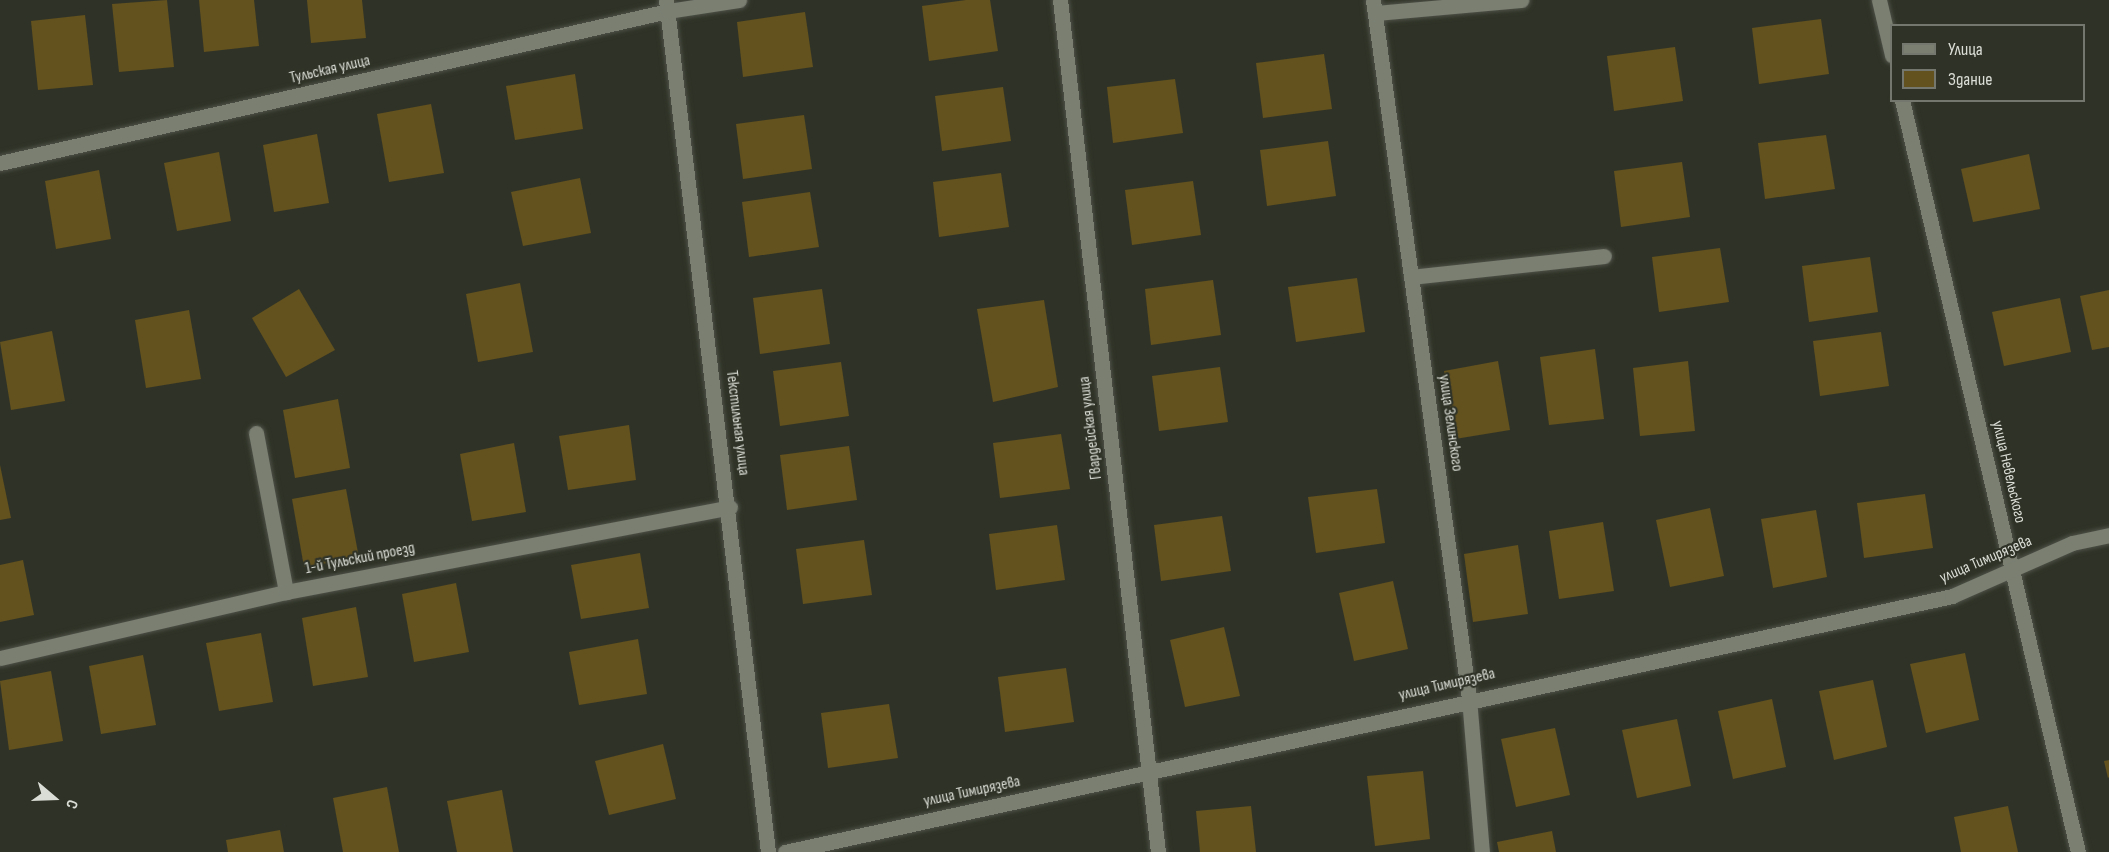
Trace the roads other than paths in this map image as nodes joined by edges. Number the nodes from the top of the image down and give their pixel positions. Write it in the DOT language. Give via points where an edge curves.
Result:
graph roads {
  1 [pos="740,0"];
  2 [pos="1060,0"];
  3 [pos="1521,0"];
  4 [pos="1878,0"];
  5 [pos="667,5"];
  6 [pos="1374,6"];
  7 [pos="1890,47"];
  8 [pos="1902,102"];
  9 [pos="0,163"];
  10 [pos="1604,256"];
  11 [pos="1411,276"];
  12 [pos="256,433"];
  13 [pos="730,507"];
  14 [pos="2109,535"];
  15 [pos="2012,570"];
  16 [pos="286,592"];
  17 [pos="0,658"];
  18 [pos="1469,698"];
  19 [pos="1149,772"];
  20 [pos="768,852"];
  21 [pos="785,852"];
  22 [pos="1158,852"];
  23 [pos="1482,852"];
  24 [pos="2078,852"];
  1 -- 5 [label="street, Тульская улица"];
  2 -- 19 [label="street, Гвардейская улица"];
  3 -- 6 [label="street"];
  4 -- 7 [label="street"];
  5 -- 9 [label="street, Тульская улица"];
  5 -- 13 [label="street, Текстильная улица"];
  6 -- 11 [label="street, улица Зелинского"];
  8 -- 15 [label="street, улица Невельского"];
  10 -- 11 [label="street"];
  11 -- 18 [label="street, улица Зелинского"];
  12 -- 16 [label="street"];
  13 -- 16 [label="street, 1-й Тульский проезд"];
  13 -- 20 [label="street, Текстильная улица"];
  14 -- 15 [label="street, улица Тимирязева" via="2072,543"];
  15 -- 18 [label="street, улица Тимирязева" via="1952,596"];
  15 -- 24 [label="street, улица Невельского"];
  16 -- 17 [label="street, 1-й Тульский проезд"];
  18 -- 19 [label="street, улица Тимирязева"];
  18 -- 23 [label="street, улица Зелинского"];
  19 -- 21 [label="street, улица Тимирязева"];
  19 -- 22 [label="street, Гвардейская улица"];
}
